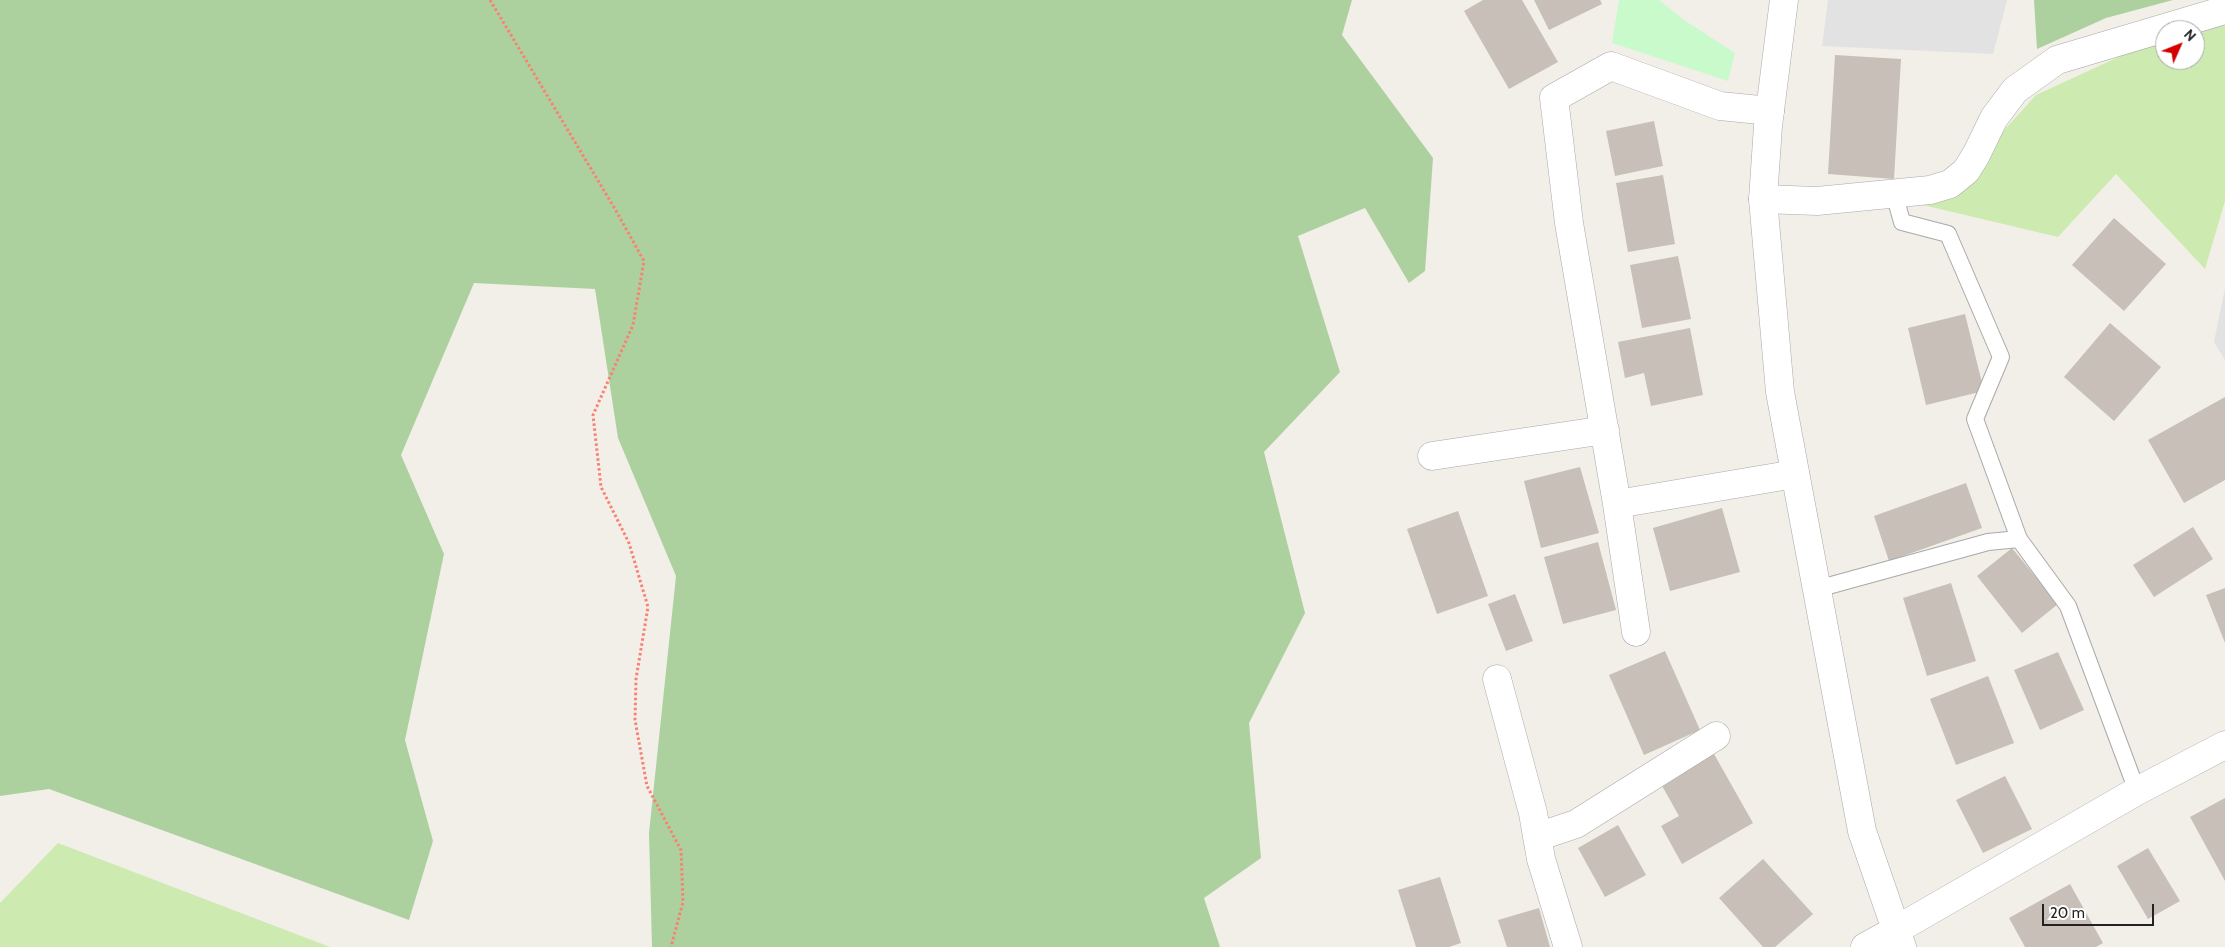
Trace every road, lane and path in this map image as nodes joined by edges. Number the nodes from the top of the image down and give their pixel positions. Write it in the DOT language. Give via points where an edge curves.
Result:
graph roads {
  1 [pos="490,0"];
  2 [pos="1784,0"];
  3 [pos="2225,10"];
  4 [pos="1770,111"];
  5 [pos="1894,193"];
  6 [pos="1763,199"];
  7 [pos="1605,430"];
  8 [pos="1432,456"];
  9 [pos="1795,474"];
  10 [pos="1617,504"];
  11 [pos="2019,539"];
  12 [pos="1817,589"];
  13 [pos="1636,632"];
  14 [pos="1497,679"];
  15 [pos="1716,736"];
  16 [pos="2225,745"];
  17 [pos="2137,791"];
  18 [pos="1538,837"];
  19 [pos="1899,938"];
  20 [pos="671,947"];
  21 [pos="1568,947"];
  22 [pos="1865,947"];
  1 -- 20 [label="path" via="644,262 633,324 593,415 601,487 629,543 648,607 636,679 635,720 648,786 682,850 683,902"];
  2 -- 4 [label="street"];
  3 -- 5 [label="street" via="2057,60 2014,90 1994,118 1966,171 1950,184 1930,190"];
  4 -- 6 [label="street"];
  4 -- 7 [label="street" via="1720,106 1610,66 1554,98 1569,223"];
  5 -- 6 [label="street" via="1817,201"];
  5 -- 11 [label="lane" via="1902,222 1948,234 2001,357 1975,419"];
  6 -- 9 [label="street" via="1780,392"];
  7 -- 8 [label="street"];
  7 -- 10 [label="street"];
  9 -- 10 [label="street"];
  9 -- 12 [label="street"];
  10 -- 13 [label="street"];
  11 -- 12 [label="lane" via="1988,542"];
  11 -- 17 [label="lane" via="2068,606"];
  12 -- 19 [label="street" via="1862,831"];
  14 -- 18 [label="street"];
  15 -- 18 [label="street" via="1576,824"];
  16 -- 17 [label="street"];
  17 -- 19 [label="street"];
  18 -- 21 [label="street" via="1541,859"];
  19 -- 22 [label="street"];
}
